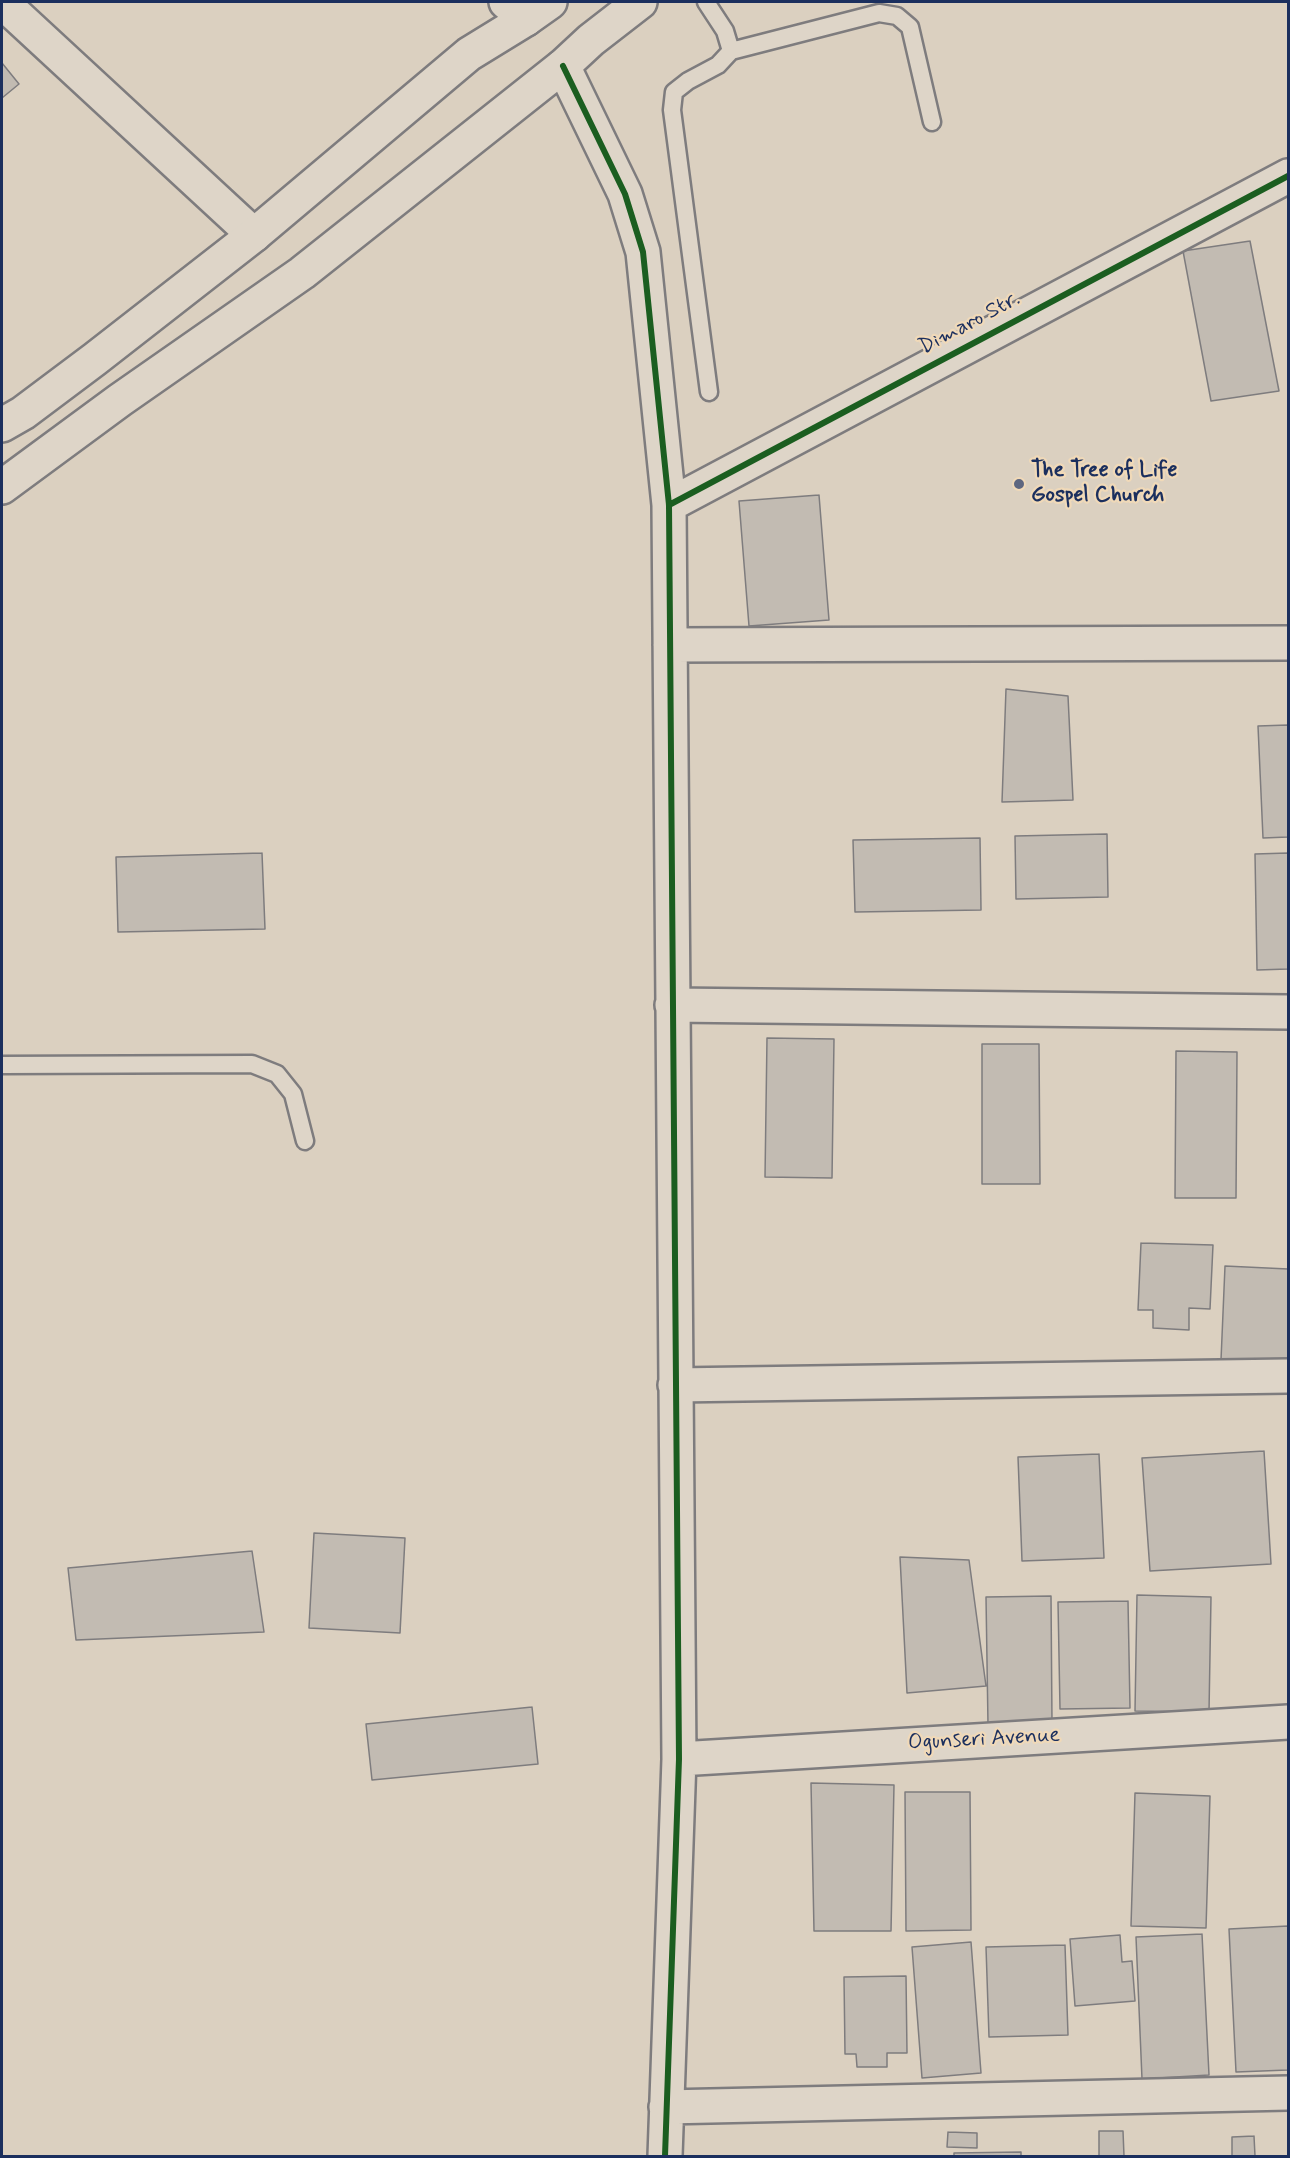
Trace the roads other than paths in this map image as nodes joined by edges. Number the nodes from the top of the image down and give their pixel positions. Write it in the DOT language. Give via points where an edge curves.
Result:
graph roads {
  1 [pos="2,2"];
  2 [pos="640,2"];
  3 [pos="706,2"];
  4 [pos="528,7"];
  5 [pos="731,51"];
  6 [pos="563,66"];
  7 [pos="932,122"];
  8 [pos="1288,176"];
  9 [pos="254,235"];
  10 [pos="709,392"];
  11 [pos="2,425"];
  12 [pos="2,487"];
  13 [pos="669,505"];
  14 [pos="1288,643"];
  15 [pos="670,645"];
  16 [pos="672,1005"];
  17 [pos="1288,1012"];
  18 [pos="2,1065"];
  19 [pos="305,1141"];
  20 [pos="1288,1376"];
  21 [pos="675,1385"];
  22 [pos="1288,1722"];
  23 [pos="679,1759"];
  24 [pos="1288,2093"];
  25 [pos="666,2107"];
  26 [pos="665,2157"];
  1 -- 9 [label="street"];
  2 -- 6 [label="street"];
  3 -- 5 [label="lane" via="725,31"];
  4 -- 9 [label="street"];
  5 -- 7 [label="lane" via="879,13 897,16 910,27"];
  5 -- 10 [label="lane" via="718,65 674,92 672,110"];
  6 -- 12 [label="street" via="302,273"];
  6 -- 13 [label="street" via="625,194 644,252"];
  8 -- 13 [label="street, Dimaro Str."];
  9 -- 11 [label="street" via="77,373"];
  13 -- 15 [label="street"];
  14 -- 15 [label="street"];
  15 -- 16 [label="street"];
  16 -- 17 [label="street"];
  16 -- 21 [label="street"];
  18 -- 19 [label="lane" via="252,1064 277,1074 293,1094"];
  20 -- 21 [label="street"];
  21 -- 23 [label="street"];
  22 -- 23 [label="street, Ogunseri Avenue"];
  23 -- 25 [label="street"];
  24 -- 25 [label="street"];
  25 -- 26 [label="street"];
}
